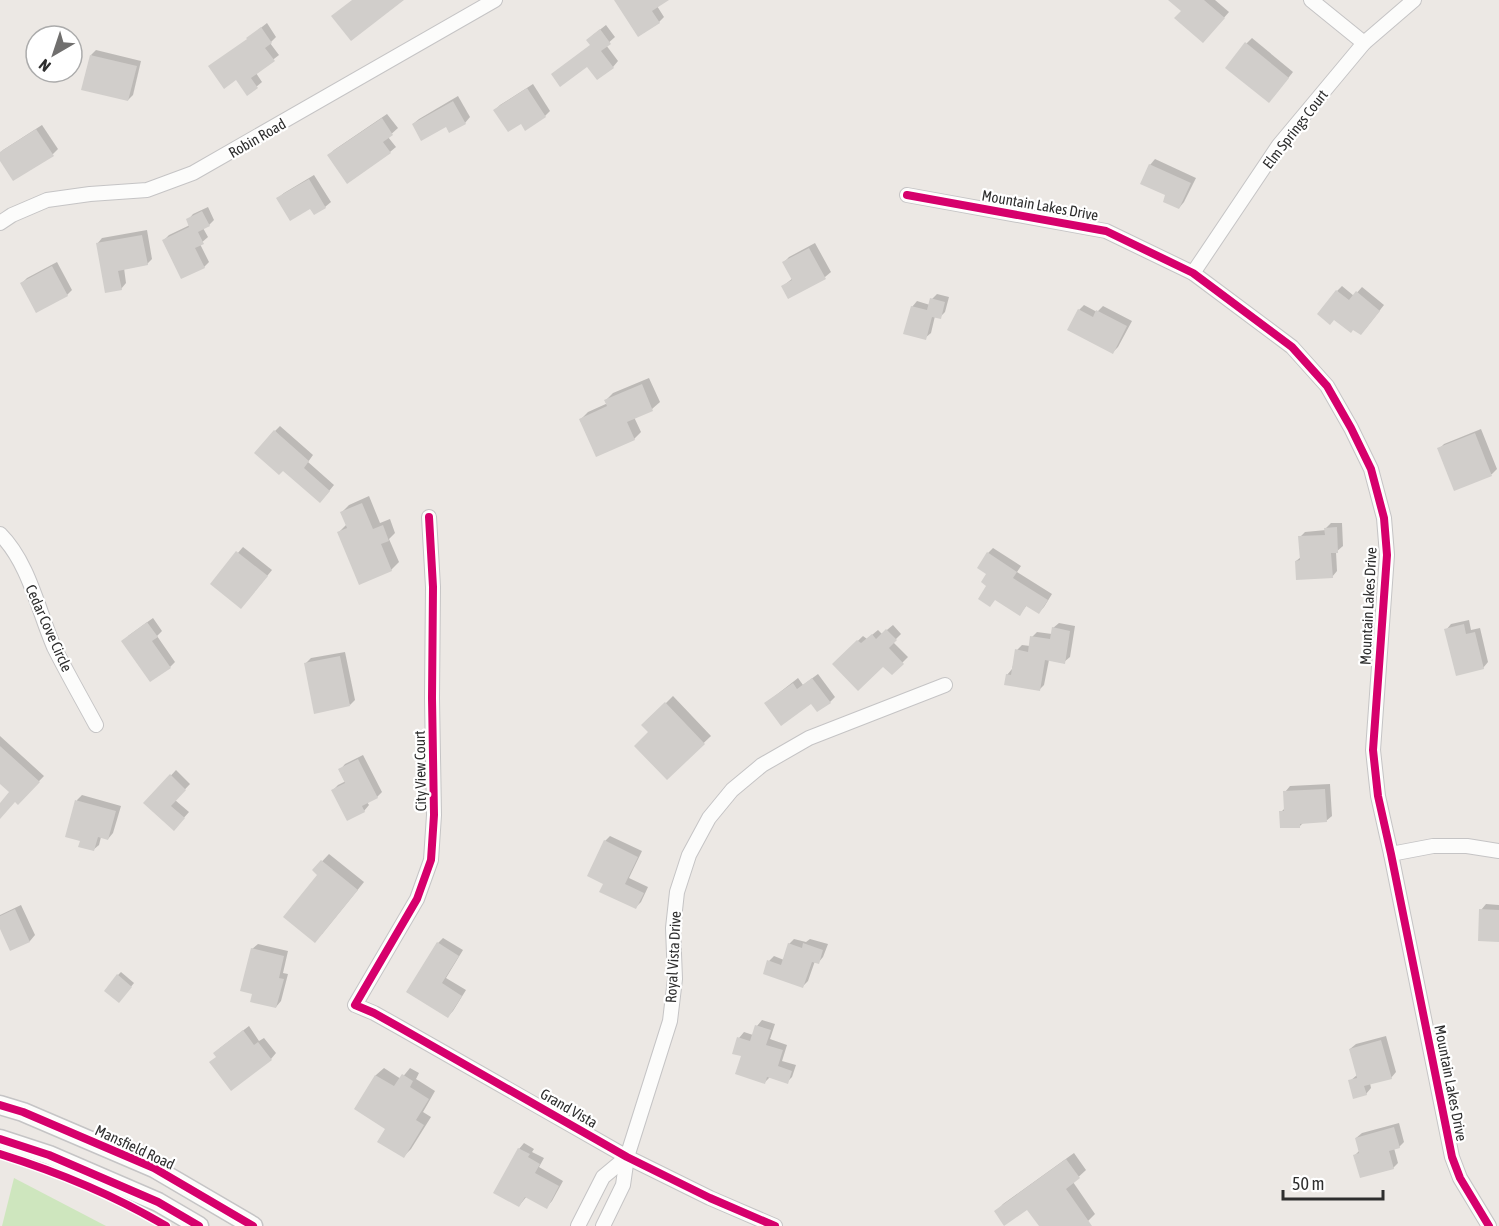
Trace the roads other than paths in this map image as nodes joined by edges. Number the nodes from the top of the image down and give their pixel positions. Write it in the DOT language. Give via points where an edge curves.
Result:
graph roads {
  1 [pos="495,0"];
  2 [pos="1311,0"];
  3 [pos="1414,0"];
  4 [pos="1364,43"];
  5 [pos="907,195"];
  6 [pos="0,223"];
  7 [pos="1193,273"];
  8 [pos="429,517"];
  9 [pos="0,534"];
  10 [pos="945,686"];
  11 [pos="96,725"];
  12 [pos="1499,851"];
  13 [pos="1391,854"];
  14 [pos="355,1005"];
  15 [pos="0,1105"];
  16 [pos="0,1139"];
  17 [pos="627,1157"];
  18 [pos="199,1226"];
  19 [pos="253,1226"];
  20 [pos="578,1226"];
  21 [pos="603,1226"];
  22 [pos="776,1226"];
  23 [pos="1489,1226"];
  1 -- 6 [label="street, Robin Road" via="193,173 147,190 48,200"];
  2 -- 4 [label="street"];
  3 -- 4 [label="street, Elm Springs Court"];
  4 -- 7 [label="street, Elm Springs Court" via="1279,145"];
  5 -- 7 [label="street, Mountain Lakes Drive" via="1106,231"];
  7 -- 13 [label="street, Mountain Lakes Drive" via="1292,347 1327,386 1371,469 1384,518 1387,555 1373,750"];
  8 -- 14 [label="street, City View Court" via="433,587 431,861 417,899"];
  9 -- 11 [label="street, Cedar Cove Circle" via="24,571 55,647"];
  10 -- 17 [label="street, Royal Vista Drive" via="809,738 762,765 732,790 709,818 689,855 677,892 670,1021"];
  12 -- 13 [label="street" via="1433,846"];
  13 -- 23 [label="street, Mountain Lakes Drive" via="1452,1157"];
  14 -- 17 [label="street, Grand Vista"];
  15 -- 19 [label="main road, Mansfield Road" via="154,1168"];
  16 -- 18 [label="main road" via="49,1155 158,1202"];
  17 -- 20 [label="street" via="603,1177"];
  17 -- 21 [label="street, Royal Vista Drive" via="623,1185"];
  17 -- 22 [label="street, Grand Vista"];
}
